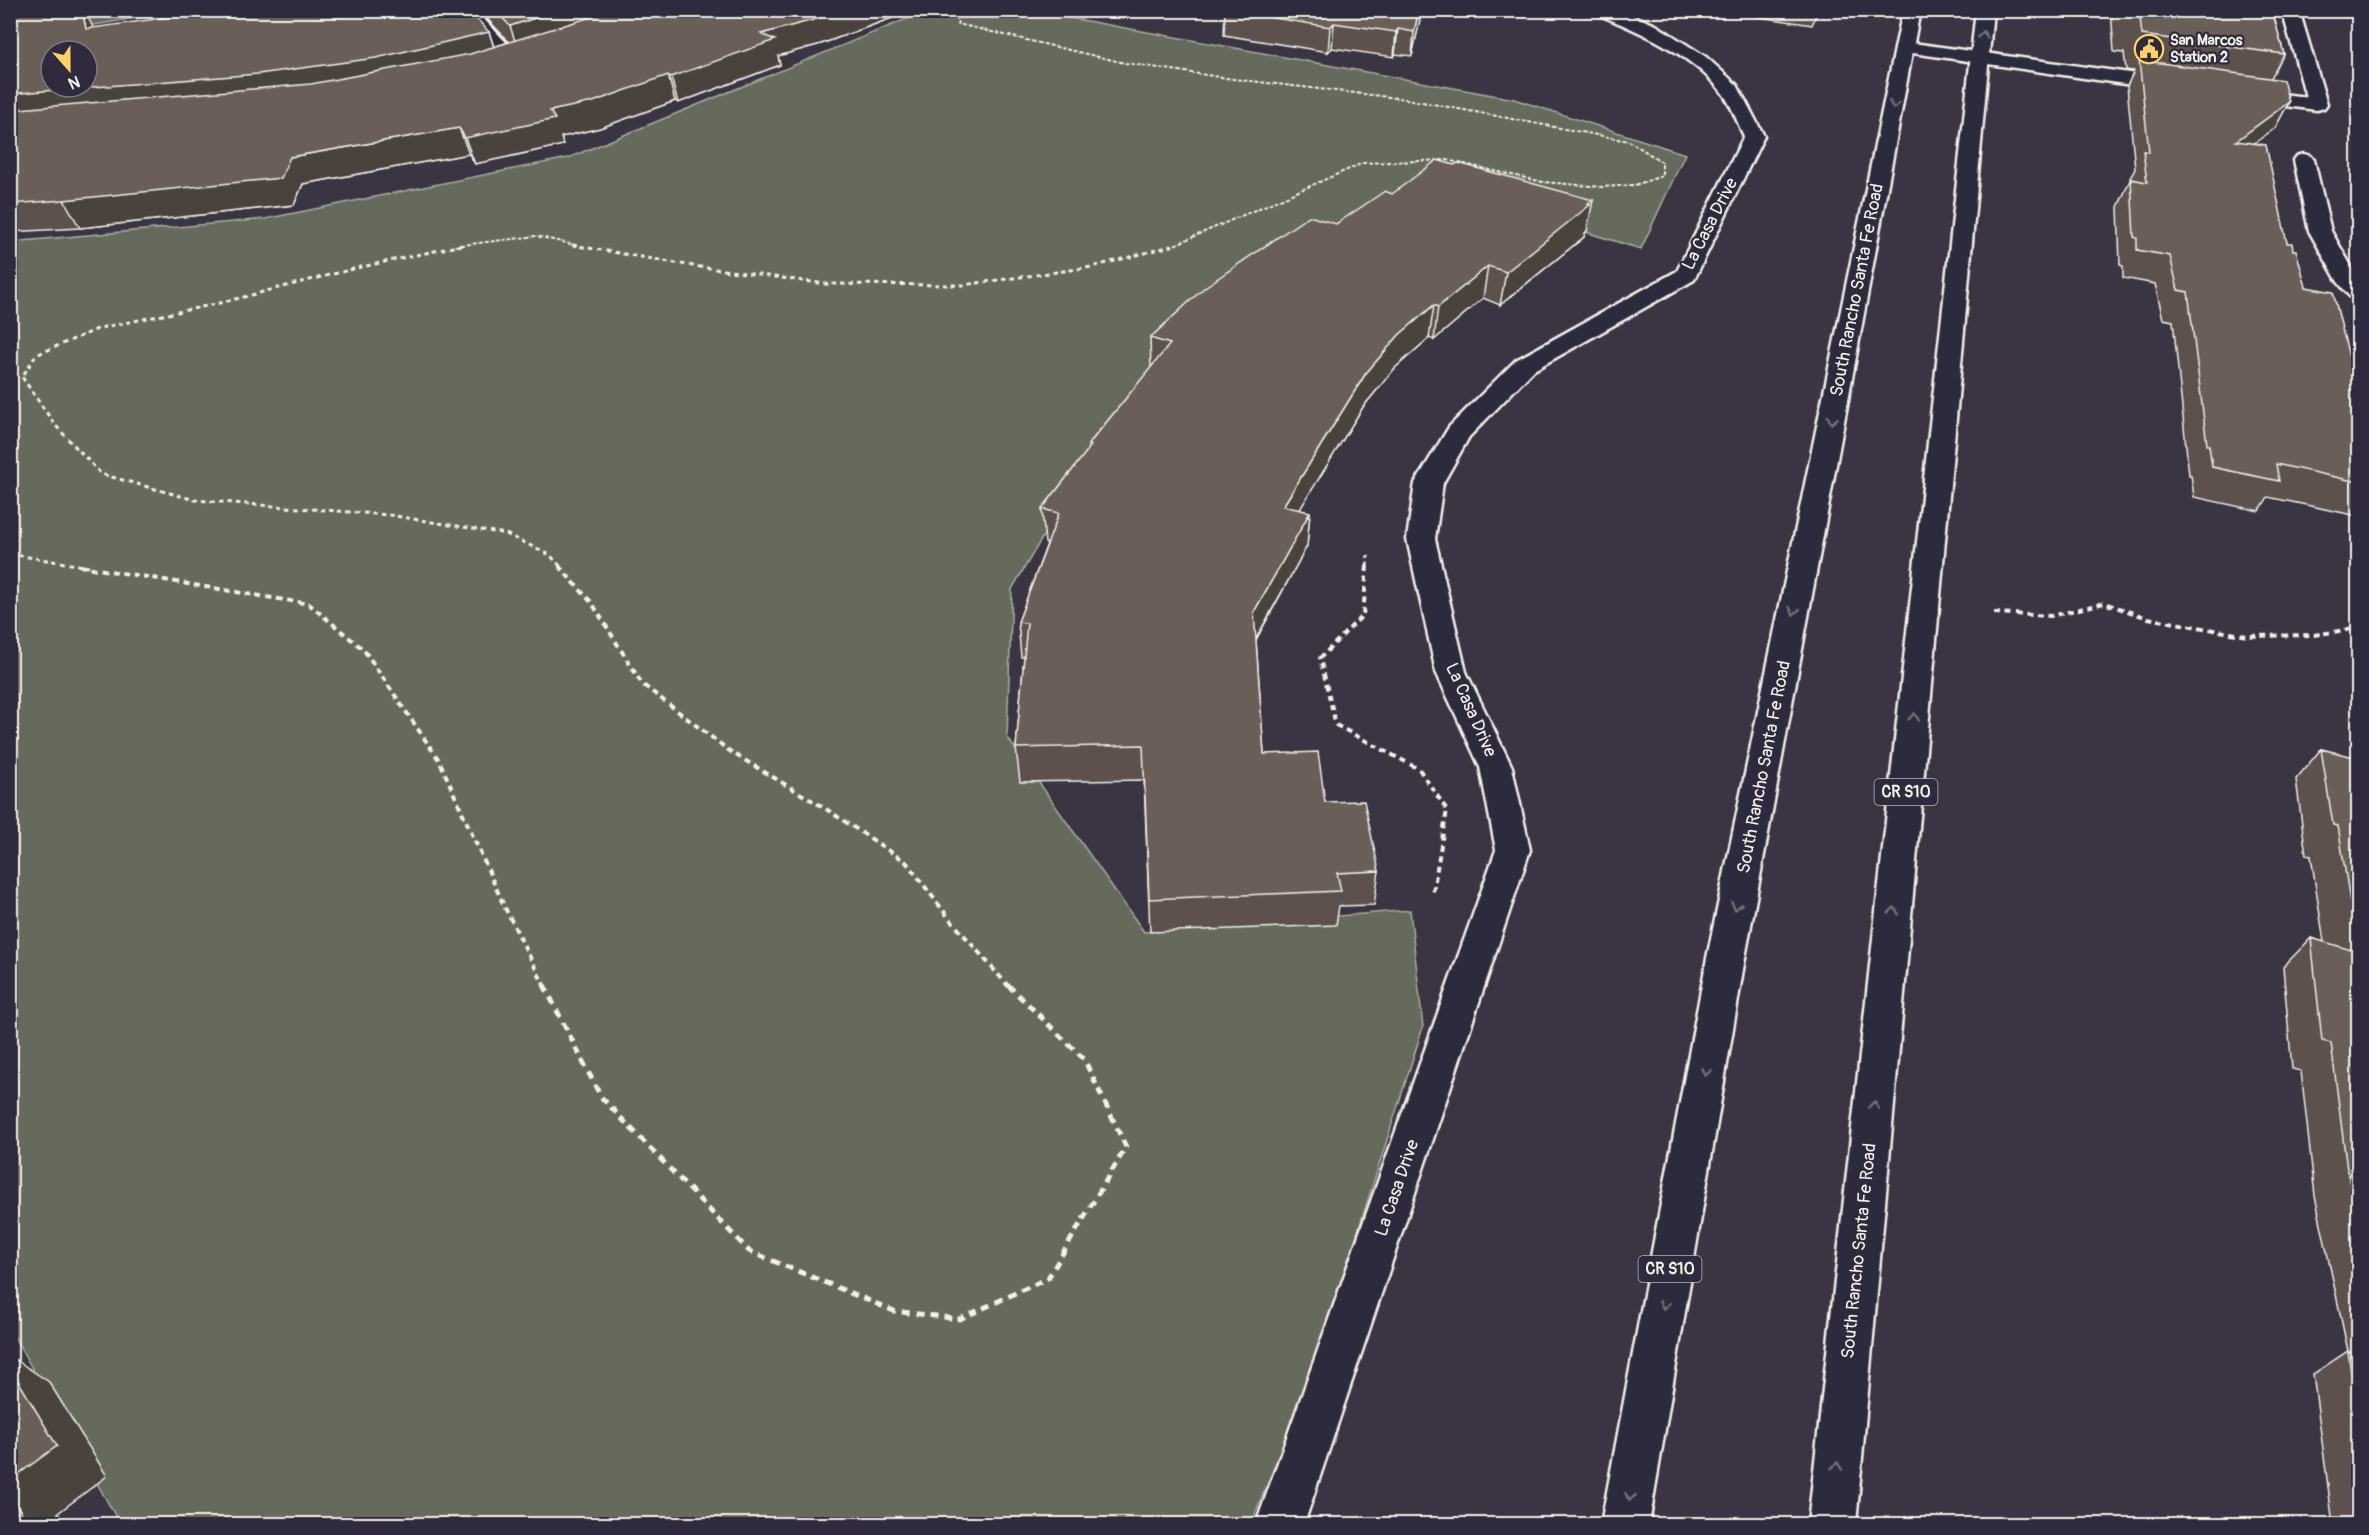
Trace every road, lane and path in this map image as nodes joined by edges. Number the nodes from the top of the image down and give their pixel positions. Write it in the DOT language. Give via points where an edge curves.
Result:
graph roads {
  1 [pos="465,10"];
  2 [pos="953,10"];
  3 [pos="1603,10"];
  4 [pos="1912,10"];
  5 [pos="1985,10"];
  6 [pos="2290,10"];
  7 [pos="1905,47"];
  8 [pos="536,54"];
  9 [pos="1980,59"];
  10 [pos="514,61"];
  11 [pos="493,67"];
  12 [pos="2188,87"];
  13 [pos="2223,92"];
  14 [pos="2304,160"];
  15 [pos="2354,282"];
  16 [pos="10,554"];
  17 [pos="1994,613"];
  18 [pos="2358,628"];
  19 [pos="1280,1524"];
  20 [pos="1625,1524"];
  21 [pos="1832,1524"];
  1 -- 10 [label="main road"];
  2 -- 16 [label="path" via="958,24 1125,63 1406,99 1629,141 1662,162 1662,176 1635,185 1602,188 1543,182 1447,160 1363,164 1165,249 1092,267 963,285 826,284 590,249 536,236 470,243 100,328 36,355 22,377 55,425 100,474 195,500 389,515 506,534 550,555 592,603 642,684 731,752 906,862 1011,989 1084,1059 1126,1147 1048,1278 960,1319 894,1311 749,1251 601,1097 504,909 439,760 364,650 309,603"];
  3 -- 19 [label="main road, La Casa Drive" via="1650,29 1700,61 1730,89 1754,136 1686,275 1525,365 1458,433 1429,483 1420,539 1451,672 1496,767 1513,850"];
  4 -- 7 [label="main road, South Rancho Santa Fe Road / CR S10"];
  9 -- 5 [label="main road, South Rancho Santa Fe Road / CR S10, one-way"];
  6 -- 13 [label="main road" via="2317,104"];
  7 -- 9 [label="main road"];
  7 -- 20 [label="main road, South Rancho Santa Fe Road / CR S10, one-way" via="1726,958"];
  8 -- 10 [label="main road"];
  9 -- 12 [label="main road"];
  21 -- 9 [label="main road, South Rancho Santa Fe Road / CR S10, one-way"];
  10 -- 11 [label="main road"];
  14 -- 15 [label="main road" via="2320,231"];
  17 -- 18 [label="path" via="2051,616 2104,603 2148,618 2247,636 2314,635"];
}
